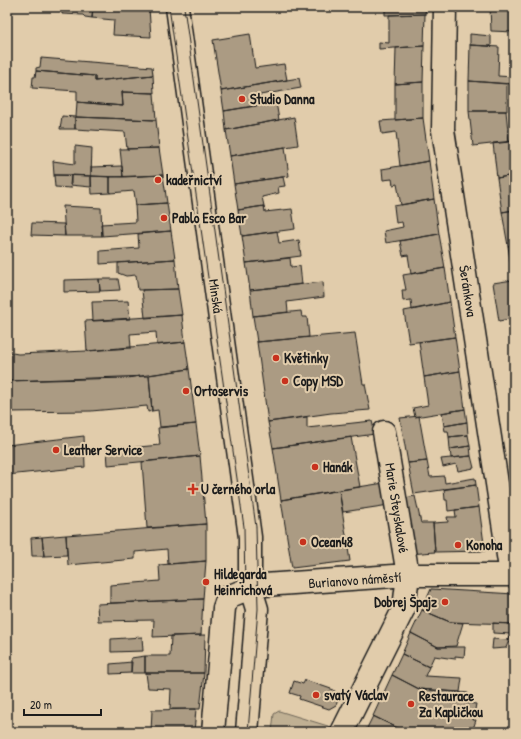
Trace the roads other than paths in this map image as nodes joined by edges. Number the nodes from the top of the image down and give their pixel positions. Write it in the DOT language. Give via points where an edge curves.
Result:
graph roads {
  1 [pos="177,7"];
  2 [pos="445,7"];
  3 [pos="384,432"];
  4 [pos="408,575"];
  5 [pos="513,575"];
  6 [pos="248,588"];
  7 [pos="213,732"];
  8 [pos="236,732"];
  9 [pos="247,732"];
  10 [pos="342,732"];
  1 -- 6 [label="street, Minská" via="250,537"];
  2 -- 5 [label="street, Šeránkova" via="443,130"];
  3 -- 4 [label="street, Marie Steyskalové"];
  4 -- 5 [label="street"];
  4 -- 6 [label="street, Burianovo náměstí"];
  4 -- 10 [label="street, Burianovo náměstí" via="404,608"];
  6 -- 7 [label="street, Burianovo náměstí" via="228,597 224,608"];
  6 -- 8 [label="street"];
  6 -- 9 [label="street" via="257,609"];
}
